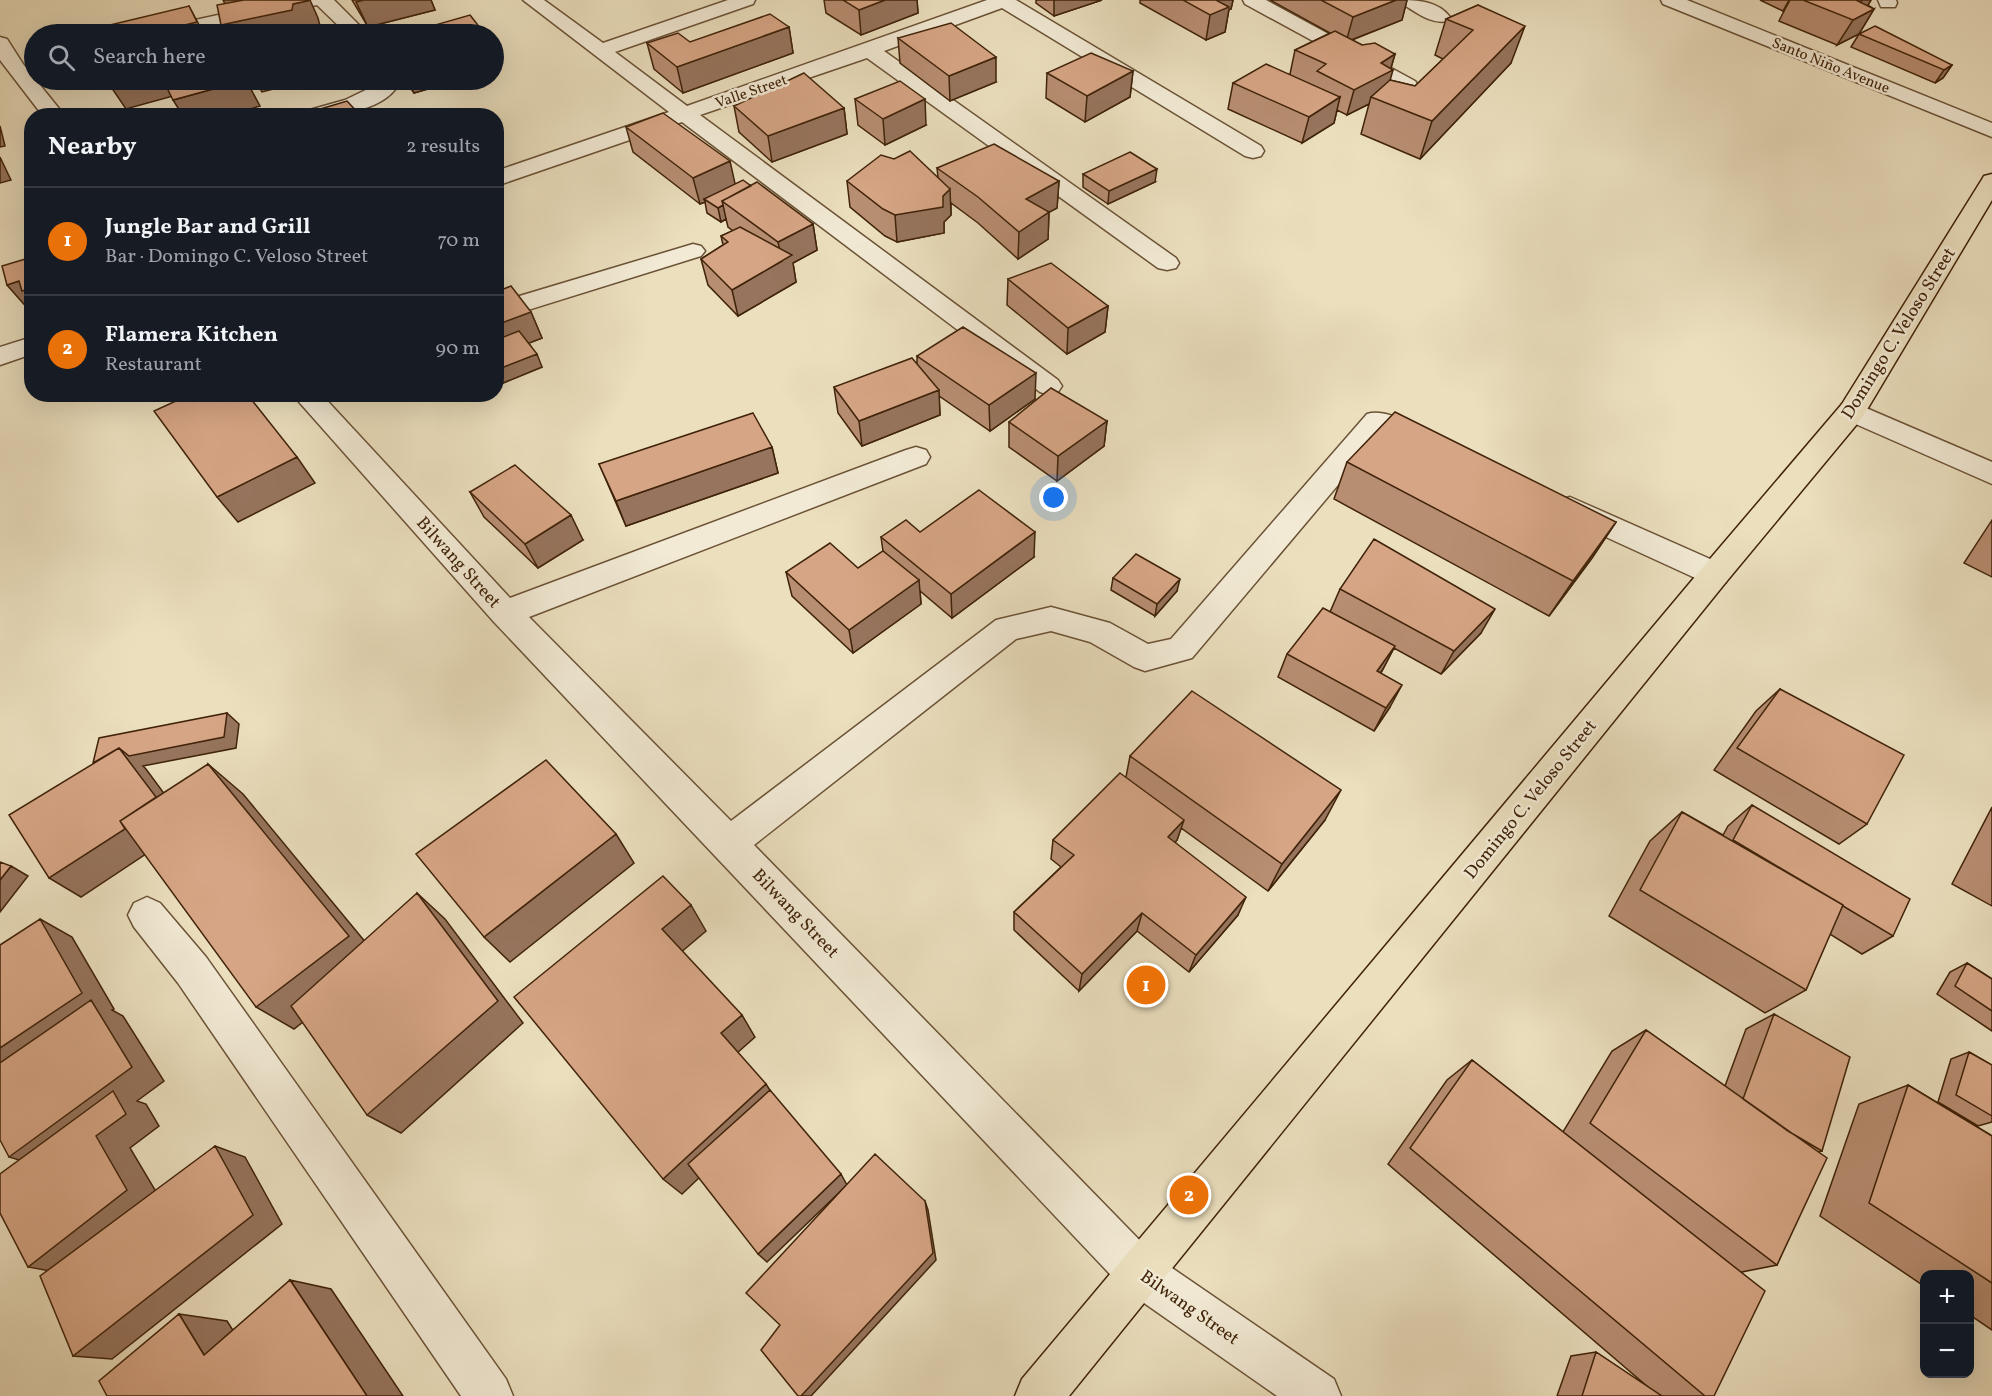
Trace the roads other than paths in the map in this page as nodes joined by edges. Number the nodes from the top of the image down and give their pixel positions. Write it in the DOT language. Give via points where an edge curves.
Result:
graph roads {
  1 [pos="313,0"];
  2 [pos="323,0"];
  3 [pos="532,0"];
  4 [pos="746,0"];
  5 [pos="1252,0"];
  6 [pos="1408,0"];
  7 [pos="1670,0"];
  8 [pos="991,2"];
  9 [pos="1440,17"];
  10 [pos="204,24"];
  11 [pos="348,24"];
  12 [pos="0,42"];
  13 [pos="869,50"];
  14 [pos="600,51"];
  15 [pos="24,64"];
  16 [pos="14,67"];
  17 [pos="24,79"];
  18 [pos="1408,85"];
  19 [pos="33,90"];
  20 [pos="383,90"];
  21 [pos="48,108"];
  22 [pos="342,108"];
  23 [pos="684,114"];
  24 [pos="1992,131"];
  25 [pos="1252,151"];
  26 [pos="504,177"];
  27 [pos="1992,181"];
  28 [pos="693,251"];
  29 [pos="1167,263"];
  30 [pos="504,310"];
  31 [pos="24,348"];
  32 [pos="0,356"];
  33 [pos="1049,386"];
  34 [pos="312,402"];
  35 [pos="1852,411"];
  36 [pos="1453,455"];
  37 [pos="916,457"];
  38 [pos="1992,474"];
  39 [pos="1540,495"];
  40 [pos="1715,574"];
  41 [pos="505,613"];
  42 [pos="729,843"];
  43 [pos="147,915"];
  44 [pos="1140,1273"];
  45 [pos="489,1396"];
  46 [pos="1039,1396"];
  47 [pos="1317,1396"];
  1 -- 10 [label="street"];
  2 -- 11 [label="street"];
  3 -- 14 [label="street"];
  4 -- 14 [label="street"];
  5 -- 18 [label="street"];
  6 -- 9 [label="street"];
  7 -- 24 [label="street, Santo Niño Avenue"];
  8 -- 13 [label="street, Valle Street"];
  8 -- 25 [label="street"];
  12 -- 16 [label="street"];
  13 -- 23 [label="street, Valle Street"];
  13 -- 29 [label="street"];
  14 -- 23 [label="street"];
  15 -- 16 [label="street"];
  16 -- 17 [label="street"];
  19 -- 21 [label="street"];
  20 -- 22 [label="street"];
  23 -- 26 [label="street, Valle Street"];
  23 -- 33 [label="street"];
  27 -- 35 [label="main road, Domingo C. Veloso Street"];
  28 -- 30 [label="street"];
  31 -- 32 [label="street"];
  34 -- 41 [label="street, Bilwang Street"];
  35 -- 38 [label="street"];
  35 -- 40 [label="main road, Domingo C. Veloso Street"];
  36 -- 42 [label="street" via="1377,421 1181,649 1145,658 1099,632 1051,619 1007,629"];
  37 -- 41 [label="street"];
  39 -- 40 [label="street"];
  40 -- 44 [label="main road, Domingo C. Veloso Street"];
  41 -- 42 [label="street, Bilwang Street"];
  42 -- 44 [label="street, Bilwang Street"];
  43 -- 45 [label="street" via="192,970"];
  44 -- 46 [label="main road, Domingo C. Veloso Street"];
  44 -- 47 [label="street, Bilwang Street"];
}
